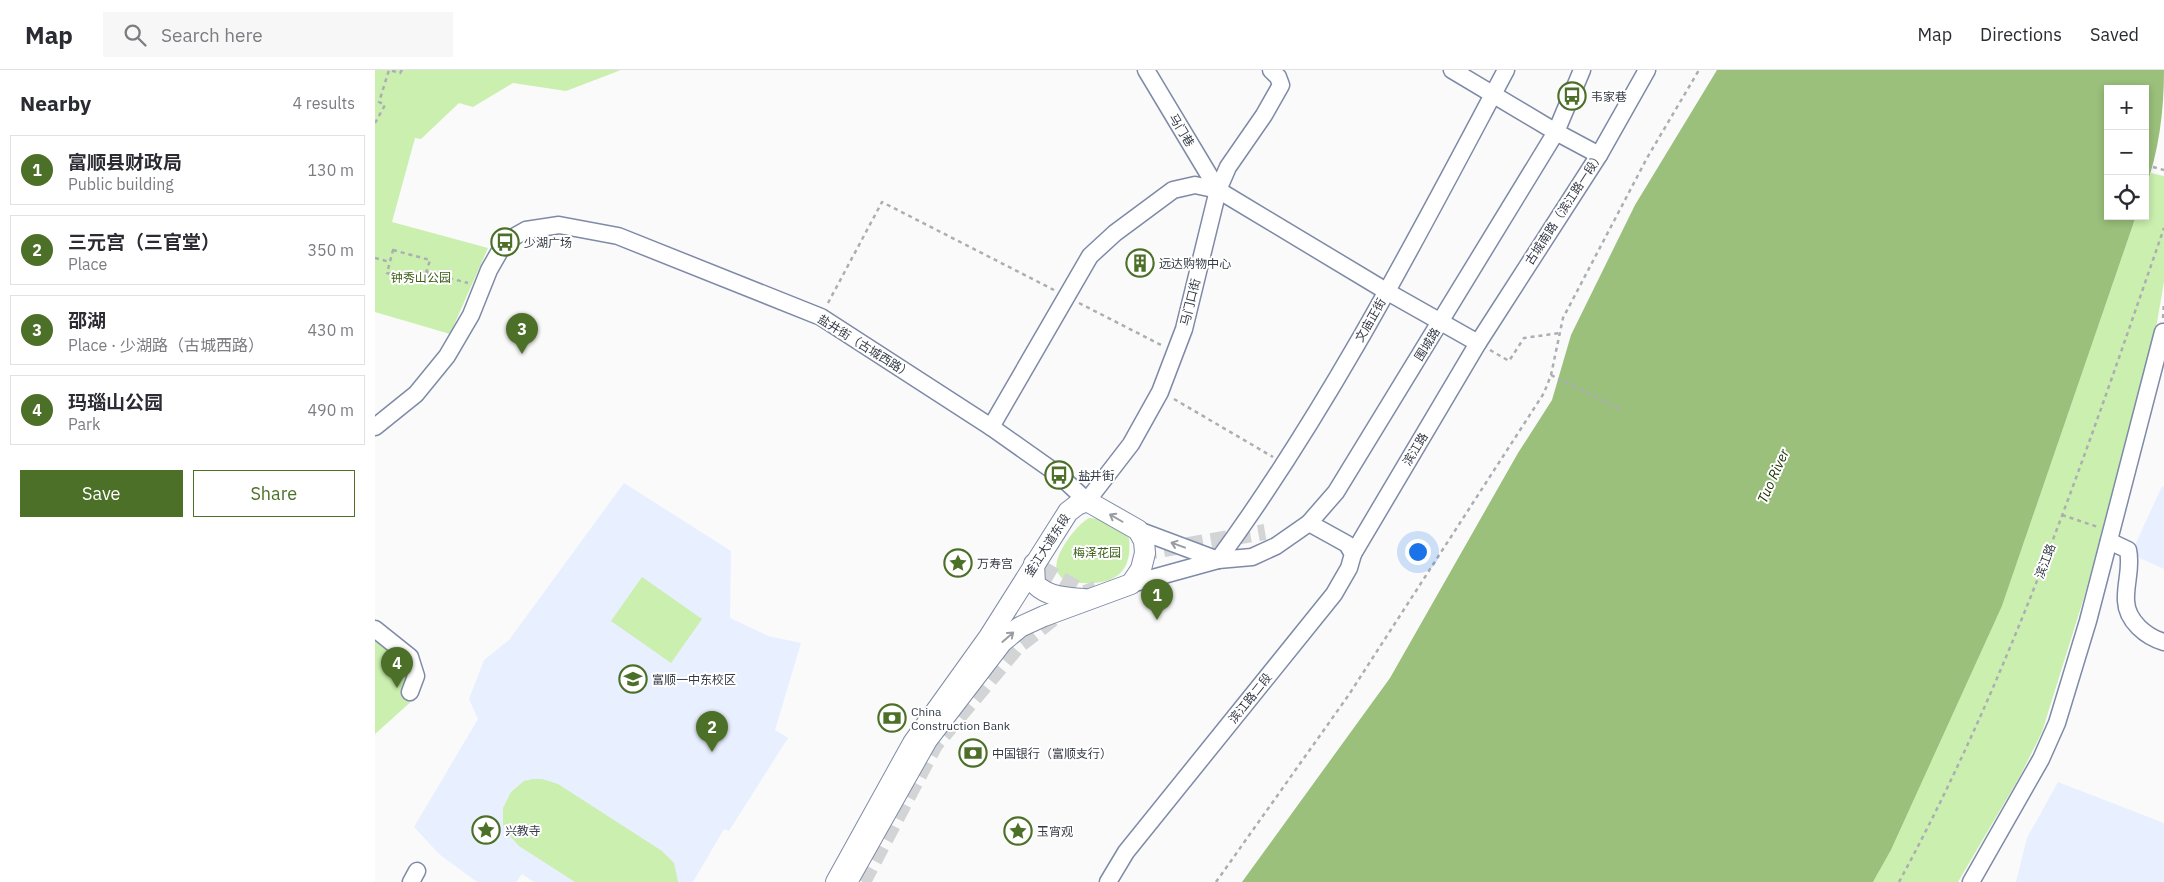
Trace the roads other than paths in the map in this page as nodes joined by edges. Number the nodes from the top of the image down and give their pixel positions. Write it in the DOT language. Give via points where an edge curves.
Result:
graph roads {
  1 [pos="1146,70"];
  2 [pos="1271,70"];
  3 [pos="1452,70"];
  4 [pos="1506,70"];
  5 [pos="1582,70"];
  6 [pos="1647,70"];
  7 [pos="1492,95"];
  8 [pos="1556,132"];
  9 [pos="1599,155"];
  10 [pos="1218,190"];
  11 [pos="1386,292"];
  12 [pos="1440,322"];
  13 [pos="2163,332"];
  14 [pos="1478,343"];
  15 [pos="991,427"];
  16 [pos="375,428"];
  17 [pos="1087,501"];
  18 [pos="1309,523"];
  19 [pos="1137,530"];
  20 [pos="2110,536"];
  21 [pos="1353,554"];
  22 [pos="1218,560"];
  23 [pos="1034,564"];
  24 [pos="1131,584"];
  25 [pos="1090,600"];
  26 [pos="375,629"];
  27 [pos="2164,642"];
  28 [pos="410,692"];
  29 [pos="836,882"];
  30 [pos="847,882"];
  31 [pos="1108,882"];
  32 [pos="1971,882"];
  1 -- 10 [label="street, 马门巷"];
  2 -- 10 [label="street, 马门口街" via="1281,85 1228,167"];
  3 -- 7 [label="street"];
  4 -- 7 [label="street, 文庙正街"];
  5 -- 8 [label="street, 围城路"];
  6 -- 9 [label="street, 古城南路（滨江路一段）"];
  7 -- 8 [label="street"];
  7 -- 11 [label="street, 文庙正街"];
  8 -- 9 [label="street"];
  8 -- 12 [label="street, 围城路"];
  9 -- 14 [label="street, 古城南路（滨江路一段）"];
  10 -- 11 [label="street"];
  10 -- 15 [label="street" via="1195,185 1173,190 1090,256"];
  10 -- 17 [label="street, 马门口街" via="1184,329 1160,392 1131,444"];
  11 -- 12 [label="street"];
  11 -- 22 [label="street, 文庙正街" via="1308,428"];
  12 -- 14 [label="street"];
  12 -- 18 [label="street, 围城路" via="1336,492"];
  13 -- 20 [label="street"];
  14 -- 21 [label="street, 滨江路"];
  15 -- 16 [label="street, 盐井街（古城西路）" via="821,317 618,236 559,225 525,230 505,242 489,270 471,315 447,356 416,394"];
  15 -- 17 [label="street, 盐井街（古城西路）" via="1059,475"];
  19 -- 17 [label="main road, one-way"];
  17 -- 23 [label="main road, 釜江大道东段" via="1068,512"];
  18 -- 21 [label="street" via="1347,544"];
  18 -- 22 [label="street, 围城路" via="1276,546 1252,557"];
  22 -- 19 [label="street, one-way"];
  19 -- 24 [label="main road" via="1145,553 1141,569"];
  20 -- 27 [label="street" via="2128,550 2131,563 2126,602 2138,628"];
  20 -- 32 [label="street" via="2057,723 2041,759"];
  21 -- 31 [label="street, 滨江路二段" via="1334,594 1126,852"];
  22 -- 24 [label="street"];
  23 -- 25 [label="main road" via="1035,584 1043,592"];
  23 -- 29 [label="main road, 釜江大道东段" via="989,637 913,744"];
  24 -- 25 [label="main road"];
  30 -- 25 [label="main road, one-way" via="927,740 1002,642 1020,627"];
  26 -- 28 [label="street" via="410,657 416,676"];
}
